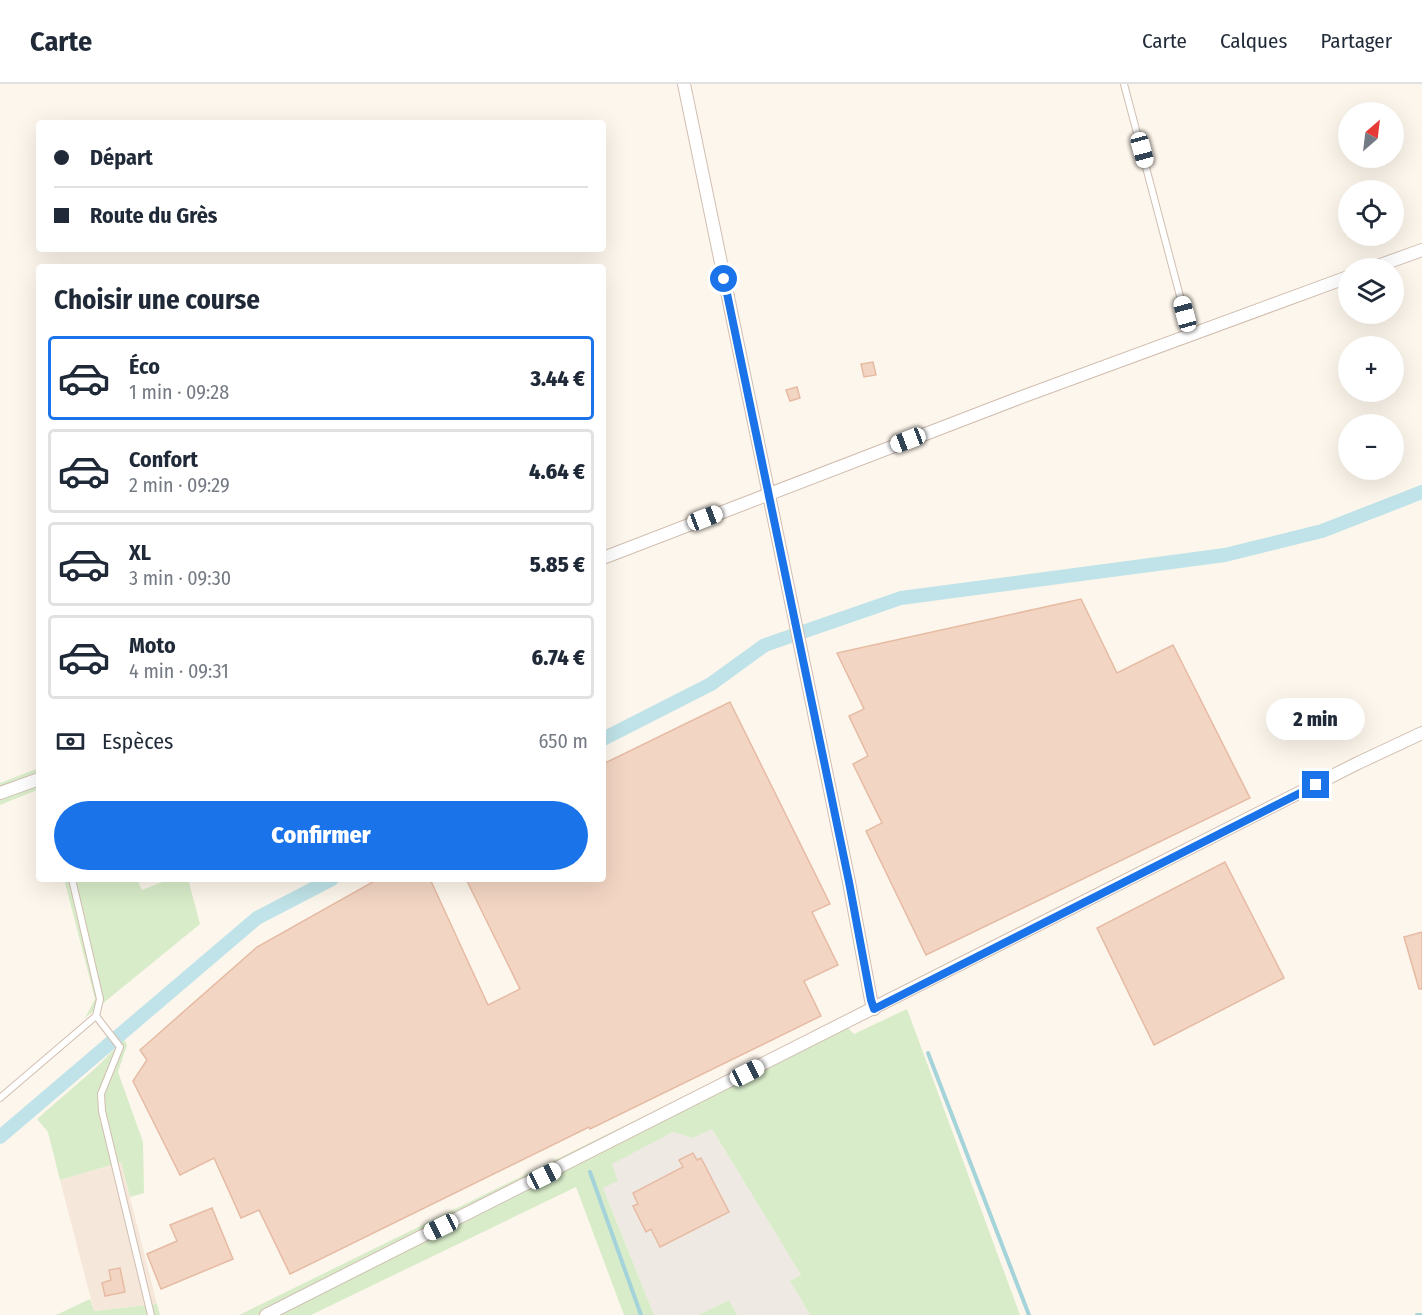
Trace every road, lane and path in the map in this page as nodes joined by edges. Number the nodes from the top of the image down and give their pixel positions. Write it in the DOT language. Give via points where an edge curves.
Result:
graph roads {
  1 [pos="684,84"];
  2 [pos="1124,84"];
  3 [pos="1422,250"];
  4 [pos="1400,258"];
  5 [pos="1338,281"];
  6 [pos="1190,334"];
  7 [pos="768,494"];
  8 [pos="606,557"];
  9 [pos="1422,734"];
  10 [pos="36,780"];
  11 [pos="0,793"];
  12 [pos="73,882"];
  13 [pos="874,1009"];
  14 [pos="96,1016"];
  15 [pos="0,1098"];
  16 [pos="151,1315"];
  17 [pos="266,1315"];
  1 -- 7 [label="street"];
  2 -- 6 [label="lane"];
  3 -- 4 [label="street"];
  5 -- 6 [label="street"];
  6 -- 7 [label="street"];
  7 -- 8 [label="street"];
  7 -- 13 [label="street"];
  9 -- 13 [label="street"];
  10 -- 11 [label="street"];
  12 -- 14 [label="lane" via="100,999"];
  13 -- 17 [label="street"];
  14 -- 15 [label="lane"];
  14 -- 16 [label="lane" via="120,1047 101,1094 102,1111"];
}
